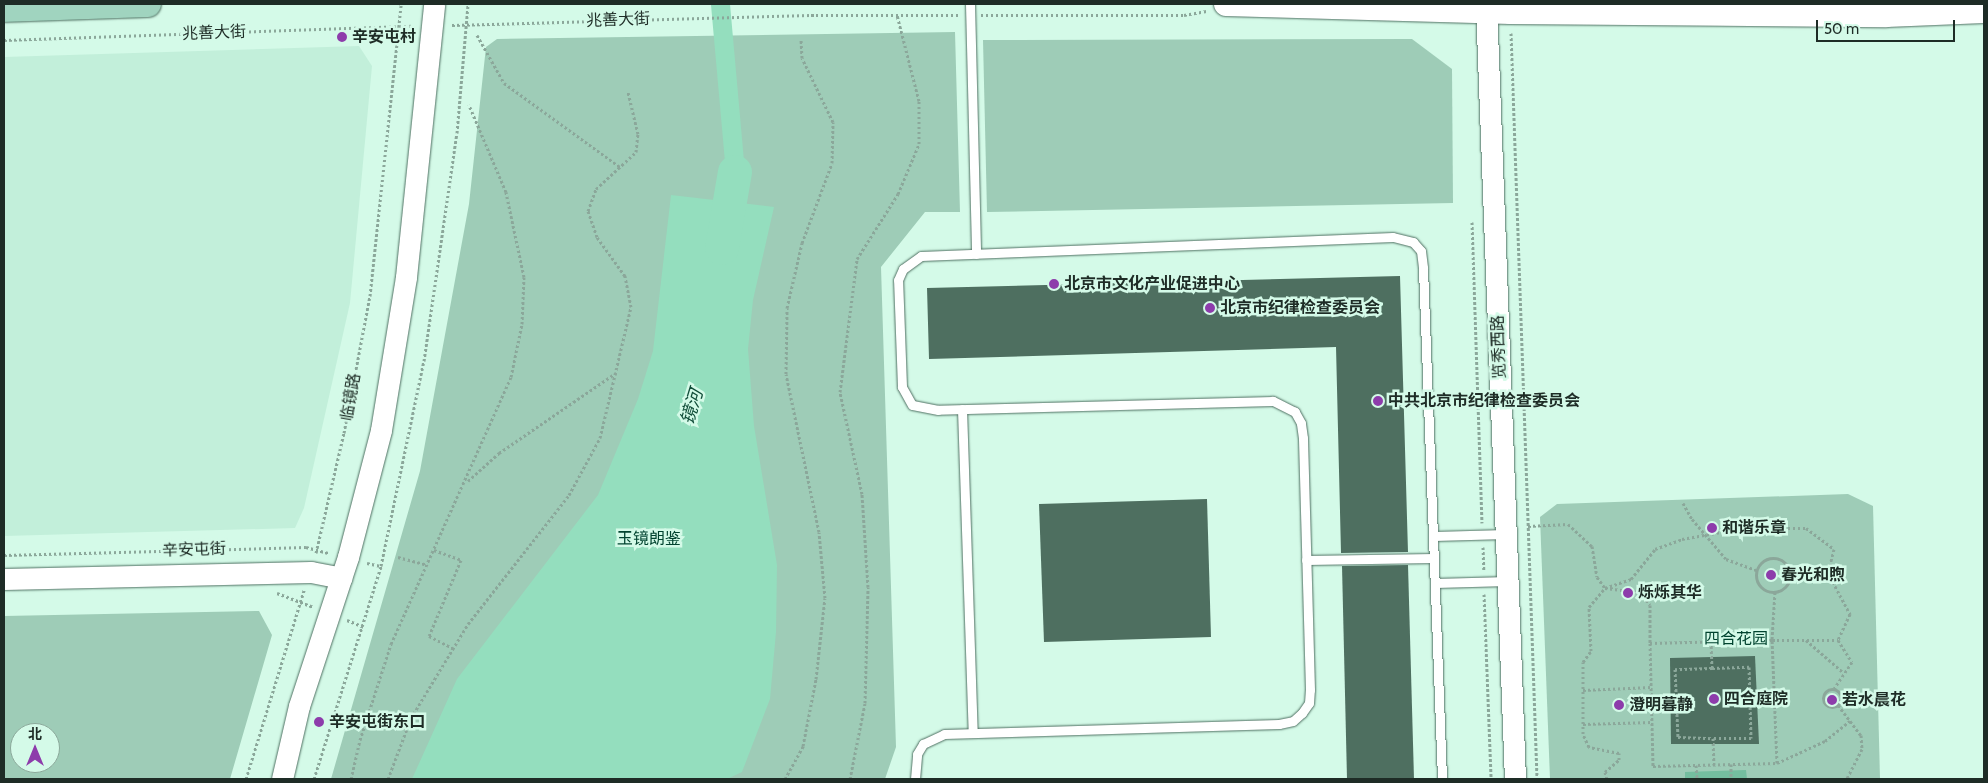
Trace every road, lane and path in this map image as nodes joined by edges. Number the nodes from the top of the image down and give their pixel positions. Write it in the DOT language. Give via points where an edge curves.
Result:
graph roads {
  1 [pos="148,4"];
  2 [pos="401,4"];
  3 [pos="434,4"];
  4 [pos="970,4"];
  5 [pos="1229,5"];
  6 [pos="1487,8"];
  7 [pos="4,9"];
  8 [pos="1886,9"];
  9 [pos="1984,11"];
  10 [pos="1511,12"];
  11 [pos="897,15"];
  12 [pos="970,15"];
  13 [pos="399,26"];
  14 [pos="431,26"];
  15 [pos="477,35"];
  16 [pos="4,40"];
  17 [pos="801,40"];
  18 [pos="628,92"];
  19 [pos="470,105"];
  20 [pos="620,167"];
  21 [pos="1472,219"];
  22 [pos="976,254"];
  23 [pos="617,373"];
  24 [pos="962,410"];
  25 [pos="467,482"];
  26 [pos="1683,503"];
  27 [pos="1528,526"];
  28 [pos="1506,534"];
  29 [pos="1705,534"];
  30 [pos="1482,535"];
  31 [pos="1434,536"];
  32 [pos="317,550"];
  33 [pos="434,550"];
  34 [pos="4,555"];
  35 [pos="348,557"];
  36 [pos="398,557"];
  37 [pos="1434,558"];
  38 [pos="1306,560"];
  39 [pos="427,565"];
  40 [pos="381,566"];
  41 [pos="1757,570"];
  42 [pos="311,572"];
  43 [pos="341,578"];
  44 [pos="4,579"];
  45 [pos="1508,580"];
  46 [pos="1484,582"];
  47 [pos="1435,583"];
  48 [pos="1606,588"];
  49 [pos="273,592"];
  50 [pos="1775,592"];
  51 [pos="299,602"];
  52 [pos="327,612"];
  53 [pos="364,627"];
  54 [pos="1772,640"];
  55 [pos="1805,640"];
  56 [pos="1838,640"];
  57 [pos="1711,641"];
  58 [pos="1650,643"];
  59 [pos="454,649"];
  60 [pos="1712,668"];
  61 [pos="1844,673"];
  62 [pos="1651,687"];
  63 [pos="1834,689"];
  64 [pos="1582,690"];
  65 [pos="1750,698"];
  66 [pos="1774,699"];
  67 [pos="1651,701"];
  68 [pos="1676,701"];
  69 [pos="1838,705"];
  70 [pos="1850,721"];
  71 [pos="1652,722"];
  72 [pos="1582,724"];
  73 [pos="973,733"];
  74 [pos="1713,738"];
  75 [pos="1777,763"];
  76 [pos="1714,764"];
  77 [pos="1731,764"];
  78 [pos="1696,765"];
  79 [pos="246,779"];
  80 [pos="282,779"];
  81 [pos="351,779"];
  82 [pos="388,779"];
  83 [pos="785,779"];
  84 [pos="850,779"];
  85 [pos="915,779"];
  86 [pos="1442,779"];
  87 [pos="1491,779"];
  88 [pos="1515,779"];
  89 [pos="1537,779"];
  90 [pos="1606,779"];
  91 [pos="1697,779"];
  92 [pos="1732,779"];
  93 [pos="1848,779"];
  1 -- 7 [label="main road"];
  2 -- 13 [label="path, 临镜路"];
  3 -- 14 [label="street"];
  4 -- 12 [label="lane"];
  5 -- 6 [label="main road"];
  5 -- 12 [label="path, 兆善大街" via="1184,16"];
  6 -- 10 [label="main road"];
  6 -- 28 [label="street, 览秀西路"];
  8 -- 9 [label="main road"];
  8 -- 10 [label="main road"];
  10 -- 27 [label="path, 览秀西路"];
  11 -- 12 [label="path, 兆善大街"];
  11 -- 14 [label="path, 兆善大街"];
  11 -- 84 [label="path" via="919,101 919,144 898,194 857,259 840,392 862,494 868,587 865,703"];
  12 -- 22 [label="lane"];
  13 -- 14 [label="path, 兆善大街"];
  13 -- 16 [label="path, 兆善大街"];
  13 -- 32 [label="path, 临镜路" via="370,296 344,433"];
  14 -- 35 [label="street" via="403,296 382,430"];
  15 -- 20 [label="path" via="504,83"];
  17 -- 83 [label="path" via="802,58 833,122 832,162 802,243 787,308 786,374 819,532 825,598 816,679 803,746"];
  18 -- 20 [label="path" via="638,134 636,152"];
  19 -- 25 [label="path" via="506,192 524,277 522,324 511,377"];
  20 -- 23 [label="path" via="596,189 588,211 597,237 625,276 631,307"];
  21 -- 30 [label="path, 览秀西路"];
  22 -- 24 [label="lane" via="921,256 903,269 898,280 905,398 912,406 924,410"];
  22 -- 31 [label="lane" via="1393,237 1413,242 1420,251 1423,268"];
  23 -- 25 [label="path" via="499,453"];
  23 -- 59 [label="path" via="600,438 569,495 468,624"];
  24 -- 38 [label="lane" via="1273,401 1285,404 1301,423"];
  24 -- 73 [label="lane"];
  25 -- 33 [label="path"];
  26 -- 29 [label="path"];
  27 -- 48 [label="path" via="1568,524 1592,546 1598,577"];
  27 -- 89 [label="path, 览秀西路"];
  28 -- 30 [label="lane"];
  28 -- 45 [label="street, 览秀西路"];
  29 -- 41 [label="path" via="1726,559"];
  29 -- 48 [label="path" via="1655,549 1631,579"];
  29 -- 56 [label="path" via="1743,528 1806,528 1834,549 1828,574 1850,614"];
  30 -- 31 [label="lane"];
  30 -- 46 [label="path, 览秀西路"];
  31 -- 37 [label="lane"];
  32 -- 34 [label="path, 辛安屯街" via="306,547"];
  32 -- 35 [label="path, 辛安屯街"];
  32 -- 42 [label="path, 临镜路"];
  33 -- 39 [label="path"];
  33 -- 59 [label="path" via="461,560 429,636"];
  35 -- 40 [label="path, 辛安屯街"];
  35 -- 43 [label="street"];
  36 -- 39 [label="path"];
  37 -- 38 [label="lane"];
  37 -- 47 [label="lane"];
  38 -- 73 [label="lane" via="1309,703 1293,721"];
  39 -- 81 [label="path" via="391,644"];
  41 -- 50 [label="path" via="1760,586"];
  41 -- 50 [label="path" via="1769,559 1784,563 1790,573 1788,583"];
  42 -- 43 [label="street, 辛安屯街"];
  42 -- 44 [label="street, 辛安屯街"];
  42 -- 51 [label="path, 临镜路"];
  43 -- 52 [label="street"];
  45 -- 46 [label="lane"];
  45 -- 88 [label="street, 览秀西路"];
  46 -- 47 [label="lane"];
  46 -- 87 [label="path, 览秀西路"];
  47 -- 86 [label="lane"];
  48 -- 58 [label="path" via="1640,592 1650,605"];
  48 -- 64 [label="path" via="1589,607 1591,651 1582,662"];
  49 -- 51 [label="path"];
  50 -- 54 [label="path"];
  51 -- 52 [label="path"];
  51 -- 79 [label="path, 临镜路"];
  52 -- 53 [label="path"];
  52 -- 80 [label="street"];
  54 -- 55 [label="path"];
  54 -- 57 [label="path"];
  54 -- 66 [label="path"];
  55 -- 56 [label="path"];
  55 -- 61 [label="path"];
  56 -- 61 [label="path" via="1852,662"];
  57 -- 58 [label="path"];
  57 -- 60 [label="path"];
  58 -- 62 [label="path"];
  59 -- 82 [label="path" via="411,718"];
  60 -- 65 [label="path" via="1749,668"];
  60 -- 68 [label="path" via="1675,669"];
  61 -- 63 [label="path"];
  62 -- 64 [label="path"];
  62 -- 67 [label="path"];
  63 -- 69 [label="path" via="1841,694"];
  63 -- 69 [label="path" via="1826,691 1824,700 1829,706"];
  64 -- 72 [label="path"];
  65 -- 66 [label="path"];
  65 -- 74 [label="path" via="1751,738"];
  66 -- 75 [label="path"];
  67 -- 68 [label="path"];
  67 -- 71 [label="path"];
  68 -- 74 [label="path" via="1678,737"];
  69 -- 70 [label="path"];
  70 -- 75 [label="path" via="1825,741"];
  70 -- 93 [label="path" via="1861,735 1862,748"];
  71 -- 72 [label="path"];
  71 -- 78 [label="path" via="1653,766"];
  72 -- 90 [label="path" via="1589,747 1619,753 1619,760 1606,772"];
  73 -- 85 [label="lane" via="944,734 923,744 917,754"];
  74 -- 76 [label="path"];
  75 -- 77 [label="path"];
  76 -- 77 [label="path"];
  76 -- 78 [label="path"];
  77 -- 92 [label="path"];
  78 -- 91 [label="path"];
}
